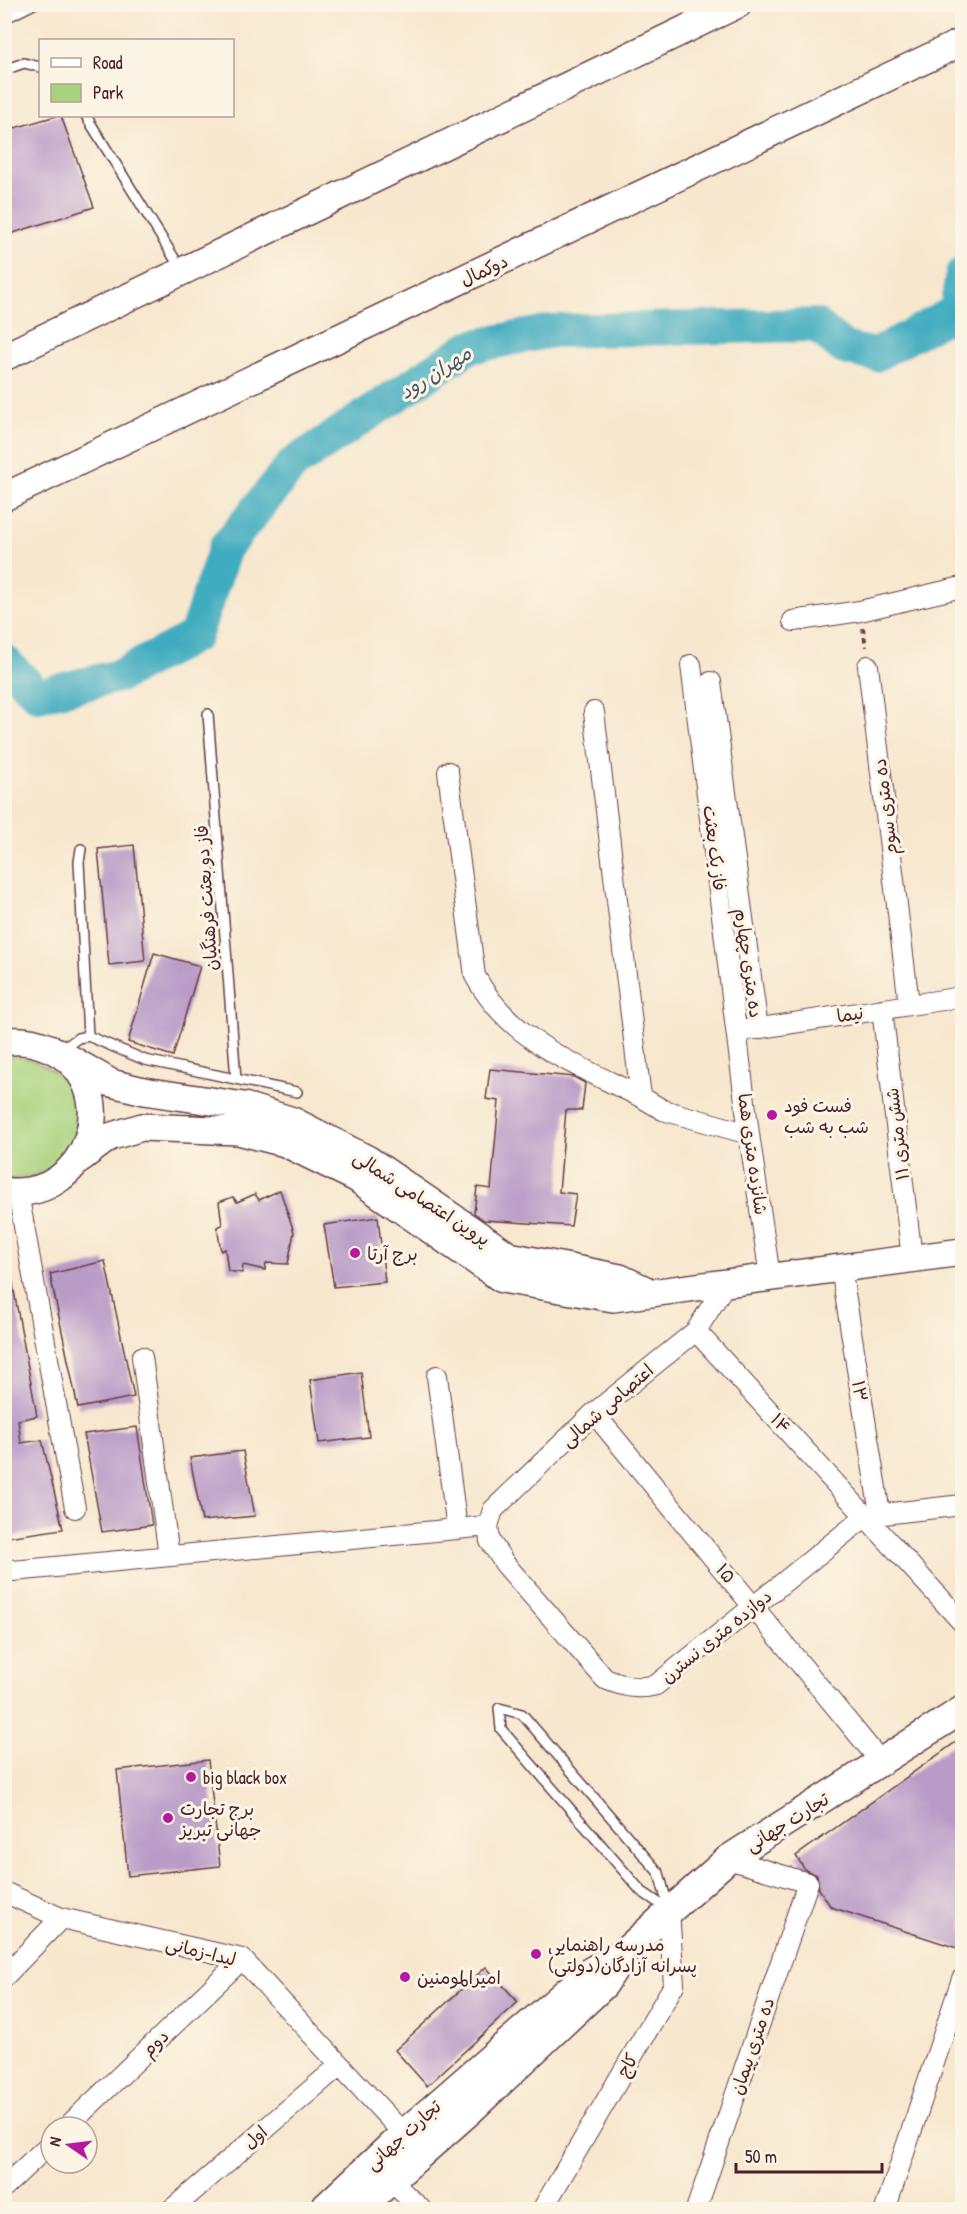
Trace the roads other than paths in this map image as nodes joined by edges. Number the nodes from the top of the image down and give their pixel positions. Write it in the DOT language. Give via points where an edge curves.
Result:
graph roads {
  1 [pos="34,4"];
  2 [pos="738,4"];
  3 [pos="4,19"];
  4 [pos="963,42"];
  5 [pos="39,67"];
  6 [pos="4,70"];
  7 [pos="87,117"];
  8 [pos="182,271"];
  9 [pos="4,357"];
  10 [pos="4,497"];
  11 [pos="963,587"];
  12 [pos="793,621"];
  13 [pos="691,665"];
  14 [pos="868,666"];
  15 [pos="711,682"];
  16 [pos="594,712"];
  17 [pos="208,714"];
  18 [pos="448,772"];
  19 [pos="81,849"];
  20 [pos="963,997"];
  21 [pos="909,1004"];
  22 [pos="882,1009"];
  23 [pos="748,1030"];
  24 [pos="88,1036"];
  25 [pos="4,1042"];
  26 [pos="58,1052"];
  27 [pos="236,1078"];
  28 [pos="297,1092"];
  29 [pos="641,1097"];
  30 [pos="749,1134"];
  31 [pos="81,1158"];
  32 [pos="11,1192"];
  33 [pos="963,1252"];
  34 [pos="912,1258"];
  35 [pos="841,1268"];
  36 [pos="770,1277"];
  37 [pos="726,1283"];
  38 [pos="652,1293"];
  39 [pos="696,1330"];
  40 [pos="142,1357"];
  41 [pos="437,1376"];
  42 [pos="594,1413"];
  43 [pos="963,1505"];
  44 [pos="75,1508"];
  45 [pos="873,1515"];
  46 [pos="488,1526"];
  47 [pos="457,1529"];
  48 [pos="169,1556"];
  49 [pos="4,1567"];
  50 [pos="753,1606"];
  51 [pos="963,1622"];
  52 [pos="963,1710"];
  53 [pos="881,1762"];
  54 [pos="728,1859"];
  55 [pos="4,1892"];
  56 [pos="669,1910"];
  57 [pos="61,1918"];
  58 [pos="625,1951"];
  59 [pos="242,1959"];
  60 [pos="4,1977"];
  61 [pos="963,1979"];
  62 [pos="339,2065"];
  63 [pos="80,2115"];
  64 [pos="403,2134"];
  65 [pos="422,2153"];
  66 [pos="39,2154"];
  67 [pos="381,2172"];
  68 [pos="4,2187"];
  69 [pos="171,2210"];
  70 [pos="322,2210"];
  71 [pos="358,2210"];
  72 [pos="422,2210"];
  73 [pos="542,2210"];
  74 [pos="696,2210"];
  75 [pos="885,2210"];
  1 -- 3 [label="lane"];
  2 -- 8 [label="main road"];
  4 -- 10 [label="main road, دوکمال"];
  5 -- 6 [label="lane" via="24,63"];
  7 -- 8 [label="lane"];
  8 -- 9 [label="main road"];
  11 -- 12 [label="street" via="860,611"];
  13 -- 23 [label="street, فاز یک بعثت"];
  14 -- 21 [label="street, ده متری سوم"];
  15 -- 23 [label="street, ده متری چهارم"];
  16 -- 29 [label="street"];
  17 -- 27 [label="lane, فاز دو بعثت فرهنگیان"];
  18 -- 29 [label="street" via="475,976 488,1000 543,1048"];
  19 -- 24 [label="lane"];
  20 -- 21 [label="street, نیما"];
  21 -- 22 [label="street, نیما"];
  22 -- 23 [label="street, نیما"];
  22 -- 34 [label="street, ۱۱ شش متری"];
  23 -- 30 [label="street, شانزده متری هما"];
  24 -- 26 [label="lane"];
  24 -- 27 [label="lane" via="145,1060"];
  25 -- 26 [label="main road" via="36,1042"];
  26 -- 31 [label="main road" via="76,1068 88,1089 90,1136"];
  26 -- 38 [label="main road, پروین اعتصامی شمالی" via="111,1083 144,1092 244,1106 293,1121 367,1159 509,1256 620,1278"];
  27 -- 28 [label="lane"];
  29 -- 30 [label="street" via="663,1110"];
  30 -- 36 [label="street, شانزده متری هما"];
  31 -- 32 [label="main road, پروین اعتصامی شمالی" via="64,1176 43,1189"];
  31 -- 38 [label="main road, پروین اعتصامی شمالی" via="109,1137 142,1127 238,1131 285,1143 356,1178 502,1279 613,1299"];
  32 -- 44 [label="street"];
  33 -- 34 [label="main road, پروین اعتصامی شمالی"];
  34 -- 35 [label="main road, پروین اعتصامی شمالی"];
  35 -- 36 [label="main road, پروین اعتصامی شمالی"];
  35 -- 45 [label="street, ۱۳"];
  36 -- 37 [label="main road, پروین اعتصامی شمالی"];
  37 -- 38 [label="main road, پروین اعتصامی شمالی"];
  37 -- 39 [label="street, اعتصامی شمالی"];
  39 -- 42 [label="street, اعتصامی شمالی"];
  39 -- 45 [label="street, ۱۴"];
  40 -- 48 [label="street"];
  41 -- 47 [label="street"];
  42 -- 46 [label="street, اعتصامی شمالی" via="508,1494 493,1510"];
  42 -- 50 [label="street, ۱۵"];
  43 -- 45 [label="street"];
  45 -- 50 [label="street, دوازده متری نسترن"];
  45 -- 51 [label="street, ۱۴"];
  46 -- 47 [label="street"];
  46 -- 50 [label="street, دوازده متری نسترن" via="490,1541 505,1564 605,1679 625,1687 641,1689 656,1685"];
  47 -- 48 [label="street"];
  48 -- 49 [label="street" via="13,1570"];
  50 -- 53 [label="street, ۱۵"];
  52 -- 53 [label="main road, تجارت جهانی"];
  53 -- 54 [label="main road, تجارت جهانی"];
  54 -- 56 [label="main road, تجارت جهانی"];
  54 -- 74 [label="street, ده متری پیمان" via="808,1882"];
  55 -- 57 [label="street, لیدا-زمانی"];
  56 -- 56 [label="lane" via="659,1873 522,1714 499,1708 501,1729 641,1892"];
  56 -- 58 [label="main road, تجارت جهانی"];
  56 -- 73 [label="street, کاج" via="674,1985"];
  57 -- 59 [label="street, لیدا-زمانی"];
  57 -- 60 [label="street"];
  58 -- 64 [label="main road, تجارت جهانی" via="589,1972"];
  58 -- 65 [label="main road, تجارت جهانی" via="604,1985"];
  59 -- 62 [label="street, لیدا-زمانی"];
  59 -- 63 [label="street, دوم"];
  61 -- 75 [label="street"];
  62 -- 64 [label="street, لیدا-زمانی"];
  62 -- 69 [label="street, اول"];
  64 -- 65 [label="street, لیدا-زمانی"];
  64 -- 67 [label="main road, تجارت جهانی"];
  65 -- 67 [label="main road, تجارت جهانی"];
  66 -- 68 [label="street"];
  67 -- 70 [label="main road, تجارت جهانی"];
  67 -- 71 [label="main road, تجارت جهانی"];
  67 -- 72 [label="street"];
}
